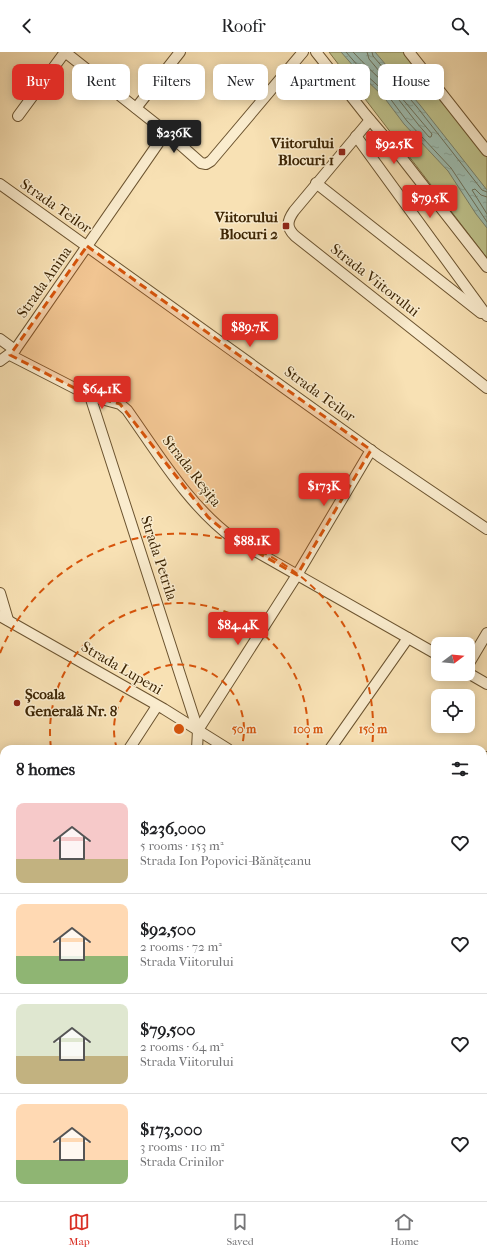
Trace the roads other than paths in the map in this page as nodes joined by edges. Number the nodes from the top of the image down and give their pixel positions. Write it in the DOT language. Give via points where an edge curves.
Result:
graph roads {
  1 [pos="65,52"];
  2 [pos="180,52"];
  3 [pos="303,52"];
  4 [pos="316,52"];
  5 [pos="409,52"];
  6 [pos="136,108"];
  7 [pos="18,116"];
  8 [pos="370,120"];
  9 [pos="166,132"];
  10 [pos="356,136"];
  11 [pos="487,151"];
  12 [pos="316,183"];
  13 [pos="0,184"];
  14 [pos="87,246"];
  15 [pos="487,268"];
  16 [pos="487,317"];
  17 [pos="0,339"];
  18 [pos="12,352"];
  19 [pos="0,361"];
  20 [pos="487,388"];
  21 [pos="90,396"];
  22 [pos="371,450"];
  23 [pos="487,529"];
  24 [pos="297,575"];
  25 [pos="0,593"];
  26 [pos="4,618"];
  27 [pos="487,633"];
  28 [pos="408,638"];
  29 [pos="431,651"];
  30 [pos="475,653"];
  31 [pos="475,677"];
  32 [pos="487,684"];
  33 [pos="157,706"];
  34 [pos="198,730"];
  35 [pos="132,745"];
  36 [pos="197,745"];
  37 [pos="222,745"];
  38 [pos="333,745"];
  1 -- 6 [label="street"];
  1 -- 7 [label="street"];
  2 -- 6 [label="street"];
  3 -- 9 [label="street" via="210,162 206,164 197,160"];
  4 -- 8 [label="street"];
  5 -- 11 [label="street"];
  6 -- 9 [label="street"];
  8 -- 10 [label="street, Strada Viitorului"];
  8 -- 15 [label="street"];
  9 -- 14 [label="street, Strada Anina"];
  10 -- 12 [label="street, Strada Viitorului"];
  10 -- 16 [label="street"];
  12 -- 16 [label="street"];
  12 -- 20 [label="street, Strada Viitorului" via="290,216 288,225 291,232"];
  13 -- 14 [label="street, Strada Teilor"];
  14 -- 18 [label="street, Strada Anina"];
  14 -- 22 [label="street, Strada Teilor"];
  17 -- 18 [label="street, Strada Reșița"];
  18 -- 19 [label="street"];
  18 -- 21 [label="street, Strada Reșița"];
  21 -- 24 [label="street, Strada Reșița" via="114,401 127,410 175,478 219,528"];
  21 -- 34 [label="street, Strada Petrila"];
  22 -- 23 [label="street, Strada Teilor"];
  22 -- 24 [label="street"];
  24 -- 28 [label="street, Strada Reșița"];
  24 -- 34 [label="street"];
  25 -- 26 [label="street"];
  26 -- 33 [label="street, Strada Lupeni"];
  27 -- 30 [label="street"];
  28 -- 29 [label="street, Strada Reșița"];
  28 -- 38 [label="street"];
  31 -- 32 [label="street"];
  33 -- 34 [label="street, Strada Lupeni"];
  33 -- 35 [label="street"];
  34 -- 36 [label="street"];
  34 -- 37 [label="street, Strada Lupeni"];
}
